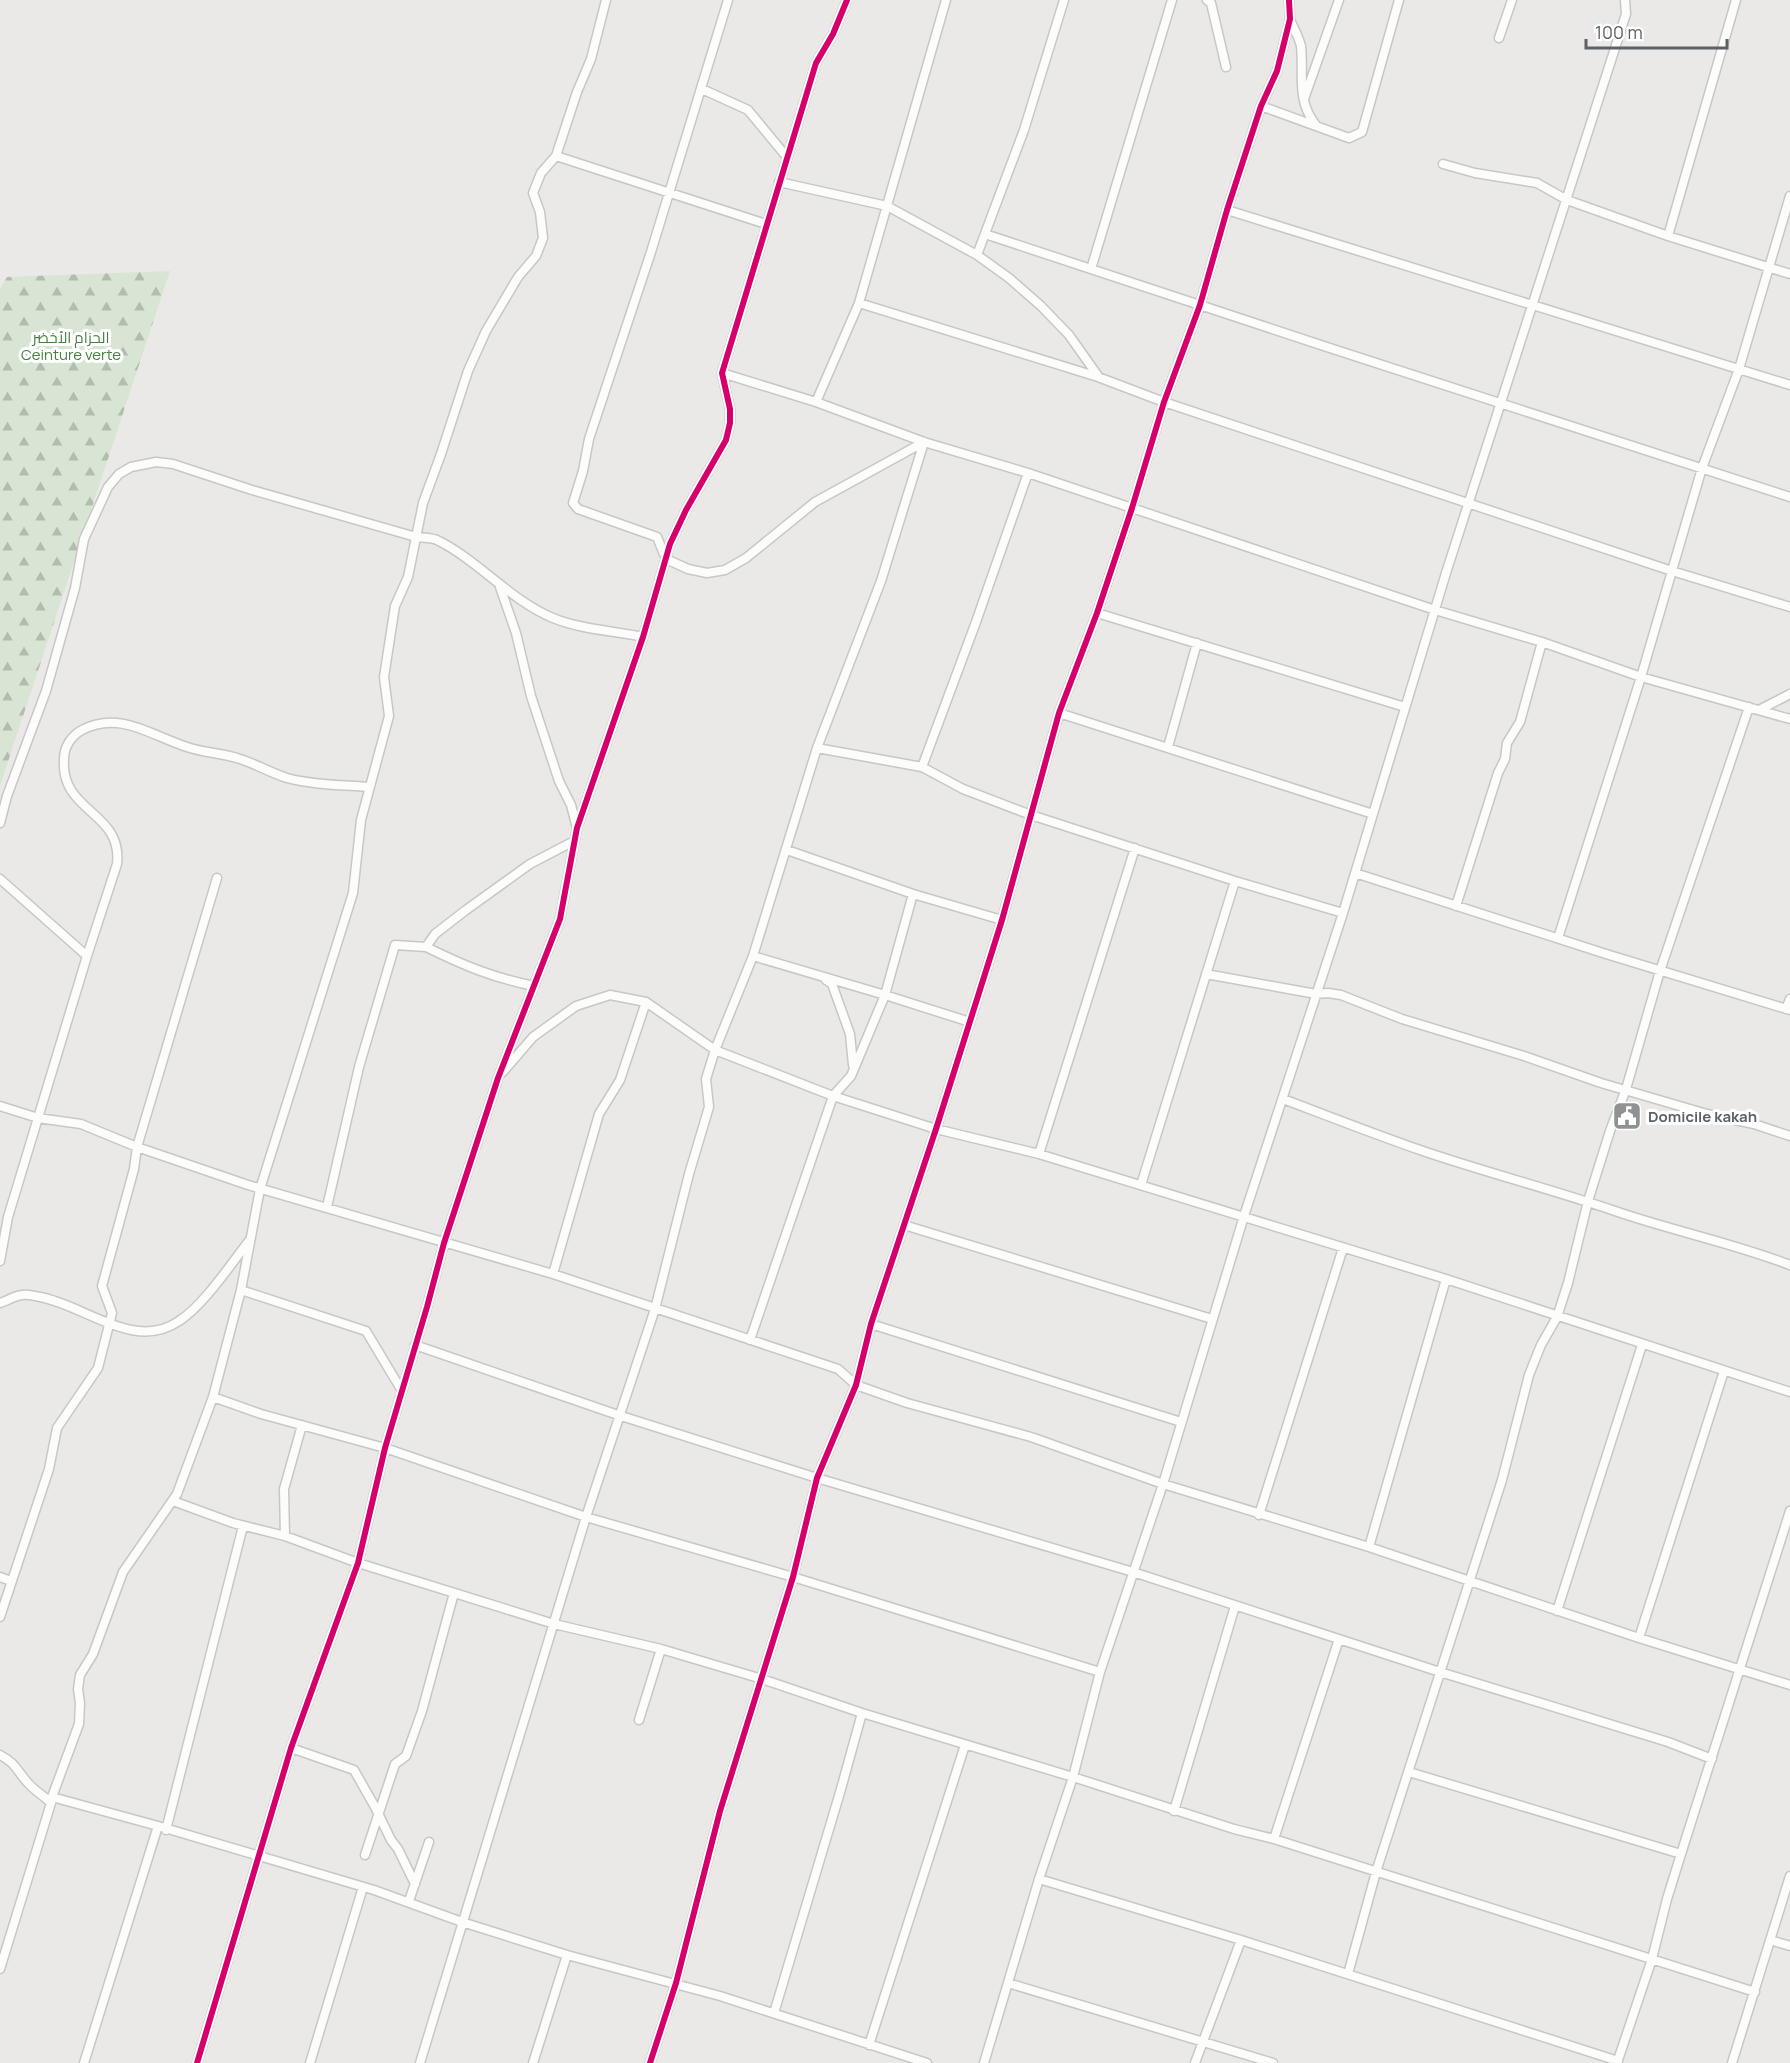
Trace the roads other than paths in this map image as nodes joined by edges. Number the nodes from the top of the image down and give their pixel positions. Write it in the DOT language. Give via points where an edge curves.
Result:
graph roads {
  1 [pos="606,0"];
  2 [pos="728,0"];
  3 [pos="847,0"];
  4 [pos="946,0"];
  5 [pos="1064,0"];
  6 [pos="1173,0"];
  7 [pos="1207,0"];
  8 [pos="1287,0"];
  9 [pos="1339,0"];
  10 [pos="1399,0"];
  11 [pos="1512,0"];
  12 [pos="1624,0"];
  13 [pos="1736,0"];
  14 [pos="1290,19"];
  15 [pos="1499,38"];
  16 [pos="1226,67"];
  17 [pos="702,89"];
  18 [pos="1304,100"];
  19 [pos="1261,106"];
  20 [pos="1316,125"];
  21 [pos="556,156"];
  22 [pos="786,156"];
  23 [pos="1443,164"];
  24 [pos="780,182"];
  25 [pos="669,193"];
  26 [pos="1790,196"];
  27 [pos="1567,200"];
  28 [pos="887,206"];
  29 [pos="1227,210"];
  30 [pos="766,224"];
  31 [pos="985,234"];
  32 [pos="1668,236"];
  33 [pos="977,255"];
  34 [pos="1770,268"];
  35 [pos="1091,269"];
  36 [pos="1790,274"];
  37 [pos="859,303"];
  38 [pos="1533,304"];
  39 [pos="1200,305"];
  40 [pos="1739,369"];
  41 [pos="722,373"];
  42 [pos="1098,377"];
  43 [pos="1790,385"];
  44 [pos="816,402"];
  45 [pos="1164,402"];
  46 [pos="1500,402"];
  47 [pos="924,442"];
  48 [pos="1702,468"];
  49 [pos="1028,473"];
  50 [pos="1790,497"];
  51 [pos="1470,504"];
  52 [pos="1132,508"];
  53 [pos="416,537"];
  54 [pos="666,559"];
  55 [pos="1672,571"];
  56 [pos="500,586"];
  57 [pos="1790,607"];
  58 [pos="1435,610"];
  59 [pos="1097,613"];
  60 [pos="643,637"];
  61 [pos="1542,642"];
  62 [pos="1197,643"];
  63 [pos="1641,677"];
  64 [pos="1790,694"];
  65 [pos="1405,707"];
  66 [pos="1749,707"];
  67 [pos="1759,710"];
  68 [pos="1059,713"];
  69 [pos="1790,719"];
  70 [pos="1168,747"];
  71 [pos="817,748"];
  72 [pos="922,767"];
  73 [pos="369,787"];
  74 [pos="1373,814"];
  75 [pos="1031,815"];
  76 [pos="0,823"];
  77 [pos="576,828"];
  78 [pos="574,841"];
  79 [pos="1135,848"];
  80 [pos="787,850"];
  81 [pos="1354,873"];
  82 [pos="217,878"];
  83 [pos="0,879"];
  84 [pos="1235,881"];
  85 [pos="913,894"];
  86 [pos="1456,906"];
  87 [pos="1343,913"];
  88 [pos="1002,920"];
  89 [pos="1558,938"];
  90 [pos="426,947"];
  91 [pos="87,956"];
  92 [pos="753,956"];
  93 [pos="1660,971"];
  94 [pos="1206,974"];
  95 [pos="822,978"];
  96 [pos="534,986"];
  97 [pos="1316,994"];
  98 [pos="885,995"];
  99 [pos="1790,999"];
  100 [pos="646,1002"];
  101 [pos="1788,1009"];
  102 [pos="970,1022"];
  103 [pos="715,1050"];
  104 [pos="853,1069"];
  105 [pos="498,1078"];
  106 [pos="1626,1089"];
  107 [pos="833,1096"];
  108 [pos="1283,1099"];
  109 [pos="0,1106"];
  110 [pos="38,1118"];
  111 [pos="936,1129"];
  112 [pos="1790,1136"];
  113 [pos="137,1147"];
  114 [pos="1039,1154"];
  115 [pos="1141,1185"];
  116 [pos="260,1189"];
  117 [pos="1588,1201"];
  118 [pos="327,1208"];
  119 [pos="1244,1216"];
  120 [pos="904,1225"];
  121 [pos="252,1239"];
  122 [pos="444,1243"];
  123 [pos="1343,1248"];
  124 [pos="0,1261"];
  125 [pos="1790,1265"];
  126 [pos="553,1274"];
  127 [pos="1446,1279"];
  128 [pos="241,1290"];
  129 [pos="0,1303"];
  130 [pos="655,1309"];
  131 [pos="1557,1317"];
  132 [pos="1212,1319"];
  133 [pos="110,1323"];
  134 [pos="871,1324"];
  135 [pos="750,1340"];
  136 [pos="414,1345"];
  137 [pos="1642,1345"];
  138 [pos="1724,1371"];
  139 [pos="856,1384"];
  140 [pos="402,1391"];
  141 [pos="1790,1392"];
  142 [pos="213,1396"];
  143 [pos="618,1415"];
  144 [pos="1181,1422"];
  145 [pos="302,1425"];
  146 [pos="385,1448"];
  147 [pos="817,1478"];
  148 [pos="1163,1484"];
  149 [pos="173,1501"];
  150 [pos="1790,1511"];
  151 [pos="1259,1515"];
  152 [pos="586,1517"];
  153 [pos="243,1526"];
  154 [pos="285,1536"];
  155 [pos="1369,1546"];
  156 [pos="358,1563"];
  157 [pos="1133,1572"];
  158 [pos="0,1577"];
  159 [pos="793,1578"];
  160 [pos="11,1581"];
  161 [pos="1469,1581"];
  162 [pos="454,1593"];
  163 [pos="1234,1606"];
  164 [pos="1557,1611"];
  165 [pos="0,1617"];
  166 [pos="554,1624"];
  167 [pos="1639,1638"];
  168 [pos="1339,1639"];
  169 [pos="661,1649"];
  170 [pos="1739,1670"];
  171 [pos="1100,1672"];
  172 [pos="1440,1672"];
  173 [pos="762,1678"];
  174 [pos="1790,1685"];
  175 [pos="862,1713"];
  176 [pos="639,1720"];
  177 [pos="965,1745"];
  178 [pos="291,1748"];
  179 [pos="0,1755"];
  180 [pos="1712,1759"];
  181 [pos="1409,1772"];
  182 [pos="1073,1777"];
  183 [pos="52,1800"];
  184 [pos="1174,1810"];
  185 [pos="378,1814"];
  186 [pos="162,1828"];
  187 [pos="1274,1839"];
  188 [pos="429,1842"];
  189 [pos="1681,1854"];
  190 [pos="365,1855"];
  191 [pos="257,1856"];
  192 [pos="1376,1872"];
  193 [pos="1790,1876"];
  194 [pos="1039,1879"];
  195 [pos="415,1884"];
  196 [pos="363,1887"];
  197 [pos="410,1901"];
  198 [pos="462,1922"];
  199 [pos="1241,1940"];
  200 [pos="1770,1941"];
  201 [pos="1790,1946"];
  202 [pos="567,1954"];
  203 [pos="1652,1959"];
  204 [pos="0,1969"];
  205 [pos="1348,1974"];
  206 [pos="676,1983"];
  207 [pos="1008,1983"];
  208 [pos="1755,1992"];
  209 [pos="774,2013"];
  210 [pos="1202,2041"];
  211 [pos="869,2046"];
  212 [pos="1617,2062"];
  213 [pos="84,2063"];
  214 [pos="197,2063"];
  215 [pos="310,2063"];
  216 [pos="420,2063"];
  217 [pos="533,2063"];
  218 [pos="650,2063"];
  219 [pos="927,2063"];
  220 [pos="984,2063"];
  221 [pos="1195,2063"];
  222 [pos="1273,2063"];
  223 [pos="1732,2063"];
  1 -- 21 [label="street" via="591,59"];
  2 -- 17 [label="street"];
  3 -- 22 [label="street" via="816,63"];
  4 -- 28 [label="street"];
  5 -- 31 [label="street" via="1024,130"];
  6 -- 35 [label="street"];
  7 -- 16 [label="street" via="1211,3"];
  8 -- 14 [label="street"];
  9 -- 18 [label="street"];
  10 -- 20 [label="street" via="1362,132 1349,138"];
  11 -- 15 [label="street"];
  12 -- 27 [label="street" via="1626,14"];
  13 -- 32 [label="street"];
  14 -- 18 [label="street" via="1300,45"];
  14 -- 19 [label="street" via="1277,71"];
  17 -- 22 [label="street" via="748,110"];
  17 -- 25 [label="street"];
  18 -- 20 [label="street"];
  19 -- 20 [label="street"];
  19 -- 29 [label="street"];
  21 -- 25 [label="street"];
  21 -- 53 [label="street" via="541,173 533,193 543,238 536,256 504,298 468,371 423,503"];
  22 -- 24 [label="street"];
  23 -- 27 [label="street" via="1538,183"];
  24 -- 28 [label="street"];
  24 -- 30 [label="street"];
  25 -- 30 [label="street"];
  25 -- 54 [label="street" via="589,440 573,503 578,509 657,537"];
  26 -- 34 [label="street"];
  27 -- 32 [label="street"];
  27 -- 38 [label="street"];
  28 -- 33 [label="street"];
  28 -- 37 [label="street"];
  29 -- 38 [label="street"];
  29 -- 39 [label="street"];
  30 -- 41 [label="street"];
  31 -- 33 [label="street"];
  31 -- 35 [label="street"];
  32 -- 34 [label="street"];
  33 -- 42 [label="street" via="1041,306 1069,335"];
  34 -- 36 [label="street"];
  34 -- 40 [label="street"];
  35 -- 39 [label="street"];
  37 -- 42 [label="street"];
  37 -- 44 [label="street"];
  38 -- 40 [label="street"];
  38 -- 46 [label="street"];
  39 -- 45 [label="street"];
  39 -- 46 [label="street"];
  40 -- 43 [label="street"];
  40 -- 48 [label="street"];
  41 -- 44 [label="street"];
  41 -- 54 [label="street" via="730,409 726,440 686,510"];
  42 -- 45 [label="street"];
  44 -- 47 [label="street"];
  45 -- 51 [label="street"];
  45 -- 52 [label="street"];
  46 -- 48 [label="street"];
  46 -- 51 [label="street"];
  47 -- 49 [label="street"];
  47 -- 54 [label="street" via="815,502 746,558 725,570 706,573"];
  47 -- 71 [label="street" via="881,581"];
  48 -- 50 [label="street"];
  48 -- 55 [label="street"];
  49 -- 52 [label="street"];
  49 -- 72 [label="street"];
  51 -- 55 [label="street"];
  51 -- 58 [label="street"];
  52 -- 58 [label="street"];
  52 -- 59 [label="street"];
  53 -- 56 [label="street" via="437,539"];
  53 -- 73 [label="street" via="408,577 395,606 384,677 389,716"];
  53 -- 76 [label="street" via="173,464 156,462 119,474 108,487 84,539 75,588 46,691"];
  54 -- 60 [label="street"];
  55 -- 57 [label="street"];
  55 -- 63 [label="street"];
  56 -- 60 [label="street" via="553,618"];
  56 -- 77 [label="street" via="531,696"];
  58 -- 61 [label="street"];
  58 -- 65 [label="street"];
  59 -- 62 [label="street"];
  59 -- 68 [label="street"];
  60 -- 77 [label="street"];
  61 -- 63 [label="street"];
  61 -- 86 [label="street" via="1520,722 1507,743"];
  62 -- 65 [label="street"];
  62 -- 70 [label="street"];
  63 -- 66 [label="street"];
  63 -- 89 [label="street"];
  64 -- 67 [label="street"];
  65 -- 74 [label="street"];
  66 -- 67 [label="street"];
  66 -- 93 [label="street"];
  67 -- 69 [label="street"];
  68 -- 70 [label="street"];
  68 -- 75 [label="street"];
  70 -- 74 [label="street"];
  71 -- 72 [label="street"];
  71 -- 80 [label="street"];
  72 -- 75 [label="street" via="963,789"];
  73 -- 91 [label="street" via="287,778 240,759 183,746 128,724 103,723 80,731 65,752 66,777 79,801 110,829 117,849 117,864"];
  73 -- 116 [label="street" via="353,893"];
  74 -- 81 [label="street"];
  75 -- 79 [label="street"];
  75 -- 88 [label="street"];
  77 -- 78 [label="street"];
  78 -- 90 [label="street" via="530,864 435,934"];
  78 -- 96 [label="street" via="560,919"];
  79 -- 84 [label="street"];
  79 -- 114 [label="street"];
  80 -- 85 [label="street"];
  80 -- 92 [label="street"];
  81 -- 86 [label="street"];
  81 -- 87 [label="street"];
  82 -- 113 [label="street"];
  83 -- 91 [label="street"];
  84 -- 87 [label="street"];
  84 -- 94 [label="street"];
  85 -- 88 [label="street"];
  85 -- 98 [label="street"];
  86 -- 89 [label="street"];
  87 -- 97 [label="street"];
  88 -- 102 [label="street"];
  89 -- 93 [label="street"];
  90 -- 96 [label="street" via="475,971"];
  90 -- 118 [label="street" via="395,945 359,1067"];
  91 -- 110 [label="street"];
  92 -- 95 [label="street"];
  92 -- 103 [label="street"];
  93 -- 101 [label="street"];
  93 -- 106 [label="street"];
  94 -- 97 [label="street"];
  94 -- 115 [label="street"];
  95 -- 98 [label="street"];
  95 -- 104 [label="street" via="832,984 850,1034"];
  96 -- 105 [label="street"];
  97 -- 106 [label="street" via="1341,995 1402,1019"];
  97 -- 108 [label="street"];
  98 -- 102 [label="street"];
  98 -- 104 [label="street"];
  99 -- 101 [label="street"];
  100 -- 103 [label="street"];
  100 -- 105 [label="street" via="610,995 576,1006 533,1037"];
  100 -- 126 [label="street" via="620,1080 599,1114"];
  102 -- 111 [label="street"];
  103 -- 107 [label="street"];
  103 -- 130 [label="street" via="706,1080 709,1107"];
  104 -- 107 [label="street"];
  105 -- 122 [label="street"];
  106 -- 112 [label="street"];
  106 -- 117 [label="street"];
  107 -- 111 [label="street"];
  107 -- 135 [label="street"];
  108 -- 117 [label="street" via="1420,1150"];
  108 -- 119 [label="street"];
  109 -- 110 [label="street"];
  110 -- 113 [label="street" via="81,1124"];
  110 -- 124 [label="street" via="8,1217"];
  111 -- 114 [label="street"];
  111 -- 120 [label="street"];
  113 -- 116 [label="street"];
  113 -- 133 [label="street" via="102,1286 112,1312"];
  114 -- 115 [label="street"];
  115 -- 119 [label="street"];
  116 -- 118 [label="street"];
  116 -- 121 [label="street"];
  117 -- 125 [label="street"];
  117 -- 131 [label="street"];
  118 -- 122 [label="street"];
  119 -- 123 [label="street"];
  119 -- 132 [label="street"];
  120 -- 132 [label="street"];
  120 -- 134 [label="street"];
  121 -- 128 [label="street"];
  121 -- 133 [label="street" via="181,1321 163,1330 143,1332"];
  122 -- 126 [label="street"];
  122 -- 136 [label="street"];
  123 -- 127 [label="street"];
  123 -- 151 [label="street"];
  126 -- 130 [label="street"];
  127 -- 131 [label="street"];
  127 -- 155 [label="street"];
  128 -- 140 [label="street" via="366,1332"];
  128 -- 142 [label="street"];
  129 -- 133 [label="street" via="23,1294 50,1299"];
  130 -- 135 [label="street"];
  130 -- 143 [label="street"];
  131 -- 137 [label="street"];
  131 -- 161 [label="street" via="1529,1375 1502,1480"];
  132 -- 144 [label="street"];
  133 -- 160 [label="street" via="98,1368 57,1428 49,1469"];
  134 -- 139 [label="street"];
  134 -- 144 [label="street"];
  135 -- 139 [label="street" via="838,1369"];
  136 -- 140 [label="street"];
  136 -- 143 [label="street"];
  137 -- 138 [label="street"];
  137 -- 164 [label="street"];
  138 -- 141 [label="street"];
  138 -- 167 [label="street"];
  139 -- 147 [label="street"];
  139 -- 148 [label="street" via="907,1404 1031,1437"];
  140 -- 146 [label="street"];
  142 -- 145 [label="street"];
  142 -- 149 [label="street"];
  143 -- 147 [label="street"];
  143 -- 152 [label="street"];
  144 -- 148 [label="street"];
  145 -- 146 [label="street"];
  145 -- 154 [label="street" via="284,1489"];
  146 -- 152 [label="street"];
  146 -- 156 [label="street"];
  147 -- 157 [label="street"];
  147 -- 159 [label="street"];
  148 -- 151 [label="street"];
  148 -- 157 [label="street"];
  149 -- 153 [label="street"];
  149 -- 183 [label="street" via="123,1572 93,1654 81,1675 79,1724"];
  150 -- 170 [label="street"];
  151 -- 155 [label="street"];
  152 -- 159 [label="street"];
  152 -- 166 [label="street"];
  153 -- 154 [label="street"];
  153 -- 186 [label="street"];
  154 -- 156 [label="street"];
  155 -- 161 [label="street"];
  156 -- 162 [label="street"];
  156 -- 178 [label="street"];
  157 -- 163 [label="street"];
  157 -- 171 [label="street"];
  158 -- 160 [label="street"];
  159 -- 171 [label="street"];
  159 -- 173 [label="street"];
  160 -- 165 [label="street"];
  161 -- 164 [label="street"];
  161 -- 172 [label="street"];
  162 -- 166 [label="street"];
  162 -- 185 [label="street" via="422,1711 406,1756 395,1764"];
  163 -- 168 [label="street"];
  163 -- 184 [label="street"];
  164 -- 167 [label="street"];
  166 -- 169 [label="street"];
  166 -- 198 [label="street"];
  167 -- 170 [label="street"];
  168 -- 172 [label="street"];
  168 -- 187 [label="street"];
  169 -- 173 [label="street"];
  169 -- 176 [label="street"];
  170 -- 174 [label="street"];
  170 -- 180 [label="street"];
  171 -- 182 [label="street"];
  172 -- 180 [label="street"];
  172 -- 181 [label="street"];
  173 -- 175 [label="street"];
  173 -- 206 [label="street" via="720,1811"];
  175 -- 177 [label="street"];
  175 -- 209 [label="street"];
  177 -- 182 [label="street"];
  177 -- 211 [label="street"];
  178 -- 185 [label="street" via="354,1770"];
  178 -- 191 [label="street"];
  179 -- 183 [label="street" via="13,1762 29,1784"];
  180 -- 189 [label="street"];
  181 -- 189 [label="street"];
  181 -- 192 [label="street"];
  182 -- 184 [label="street"];
  182 -- 194 [label="street"];
  183 -- 186 [label="street"];
  183 -- 204 [label="street"];
  184 -- 187 [label="street"];
  185 -- 190 [label="street"];
  185 -- 195 [label="street"];
  186 -- 191 [label="street"];
  186 -- 213 [label="street"];
  187 -- 192 [label="street"];
  188 -- 195 [label="street"];
  189 -- 203 [label="street"];
  191 -- 196 [label="street"];
  191 -- 214 [label="street"];
  192 -- 203 [label="street"];
  192 -- 205 [label="street"];
  193 -- 200 [label="street"];
  194 -- 199 [label="street"];
  194 -- 207 [label="street"];
  195 -- 197 [label="street"];
  196 -- 197 [label="street"];
  196 -- 215 [label="street"];
  197 -- 198 [label="street"];
  198 -- 202 [label="street"];
  198 -- 216 [label="street"];
  199 -- 205 [label="street"];
  199 -- 210 [label="street"];
  200 -- 201 [label="street"];
  200 -- 208 [label="street"];
  202 -- 206 [label="street"];
  202 -- 217 [label="street"];
  203 -- 208 [label="street"];
  203 -- 212 [label="street"];
  205 -- 212 [label="street"];
  206 -- 209 [label="street"];
  206 -- 218 [label="street"];
  207 -- 210 [label="street"];
  207 -- 220 [label="street"];
  208 -- 223 [label="street"];
  209 -- 211 [label="street"];
  210 -- 221 [label="street"];
  210 -- 222 [label="street"];
  211 -- 219 [label="street"];
}
